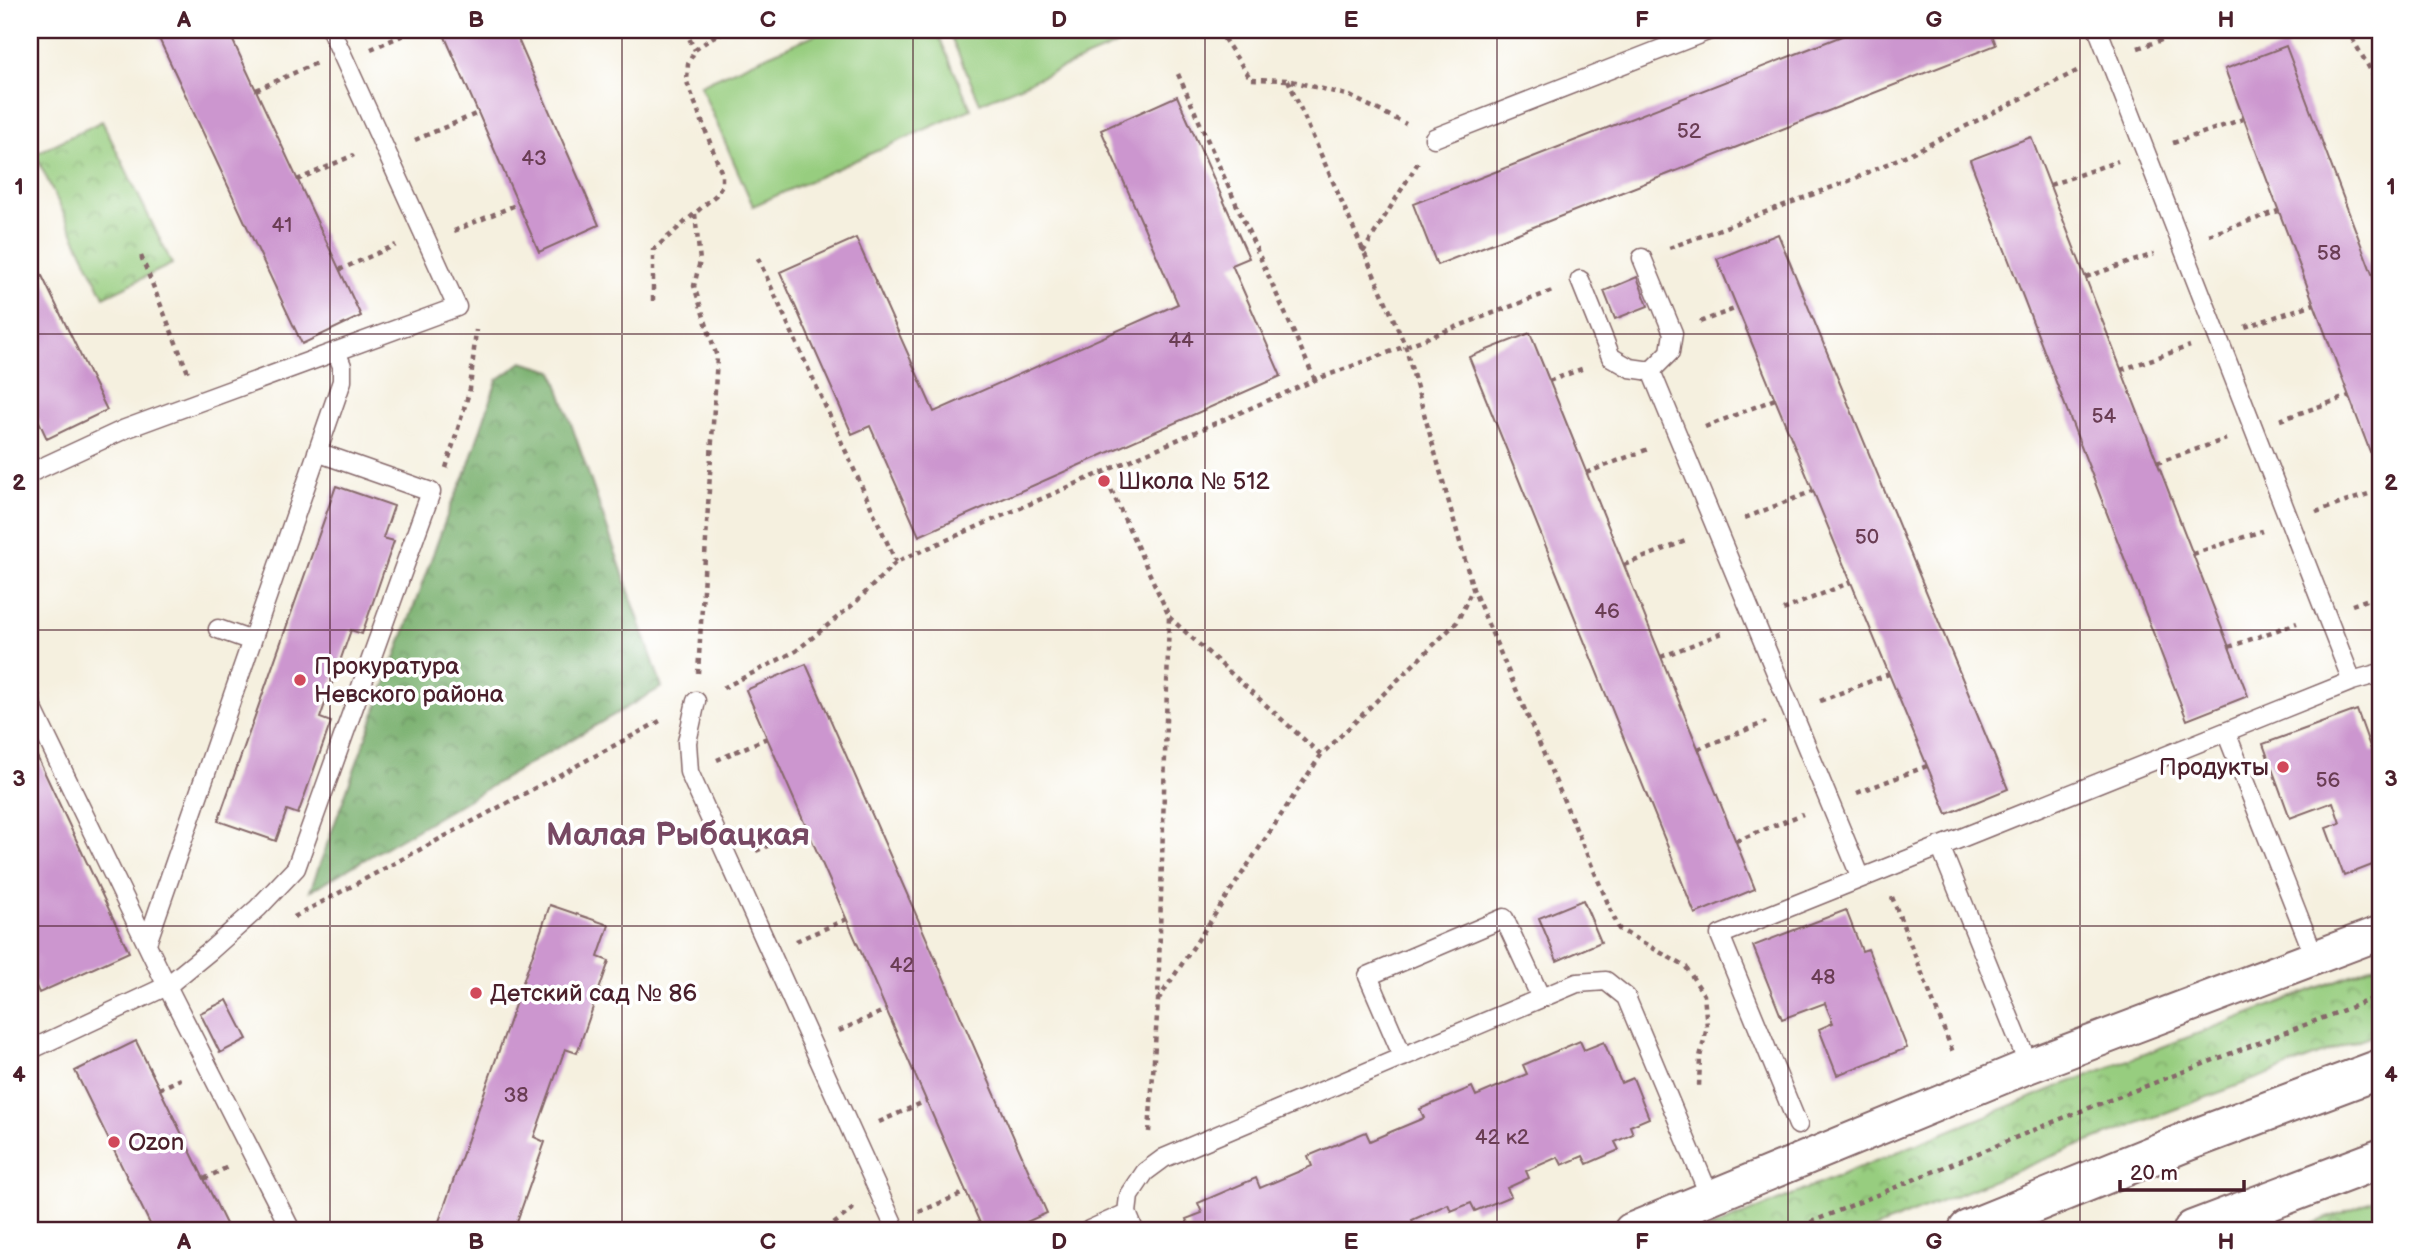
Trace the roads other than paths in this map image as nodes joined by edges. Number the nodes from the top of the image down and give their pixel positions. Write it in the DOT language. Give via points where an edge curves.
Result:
graph roads {
  1 [pos="331,30"];
  2 [pos="1710,30"];
  3 [pos="2098,30"];
  4 [pos="1434,138"];
  5 [pos="1642,258"];
  6 [pos="1580,280"];
  7 [pos="336,351"];
  8 [pos="1651,371"];
  9 [pos="317,452"];
  10 [pos="30,473"];
  11 [pos="218,629"];
  12 [pos="252,641"];
  13 [pos="2380,673"];
  14 [pos="2352,681"];
  15 [pos="696,701"];
  16 [pos="31,704"];
  17 [pos="2226,732"];
  18 [pos="1940,846"];
  19 [pos="1861,878"];
  20 [pos="2380,933"];
  21 [pos="147,943"];
  22 [pos="2315,958"];
  23 [pos="167,986"];
  24 [pos="1541,998"];
  25 [pos="30,1050"];
  26 [pos="1404,1057"];
  27 [pos="2029,1066"];
  28 [pos="2380,1069"];
  29 [pos="1798,1125"];
  30 [pos="2380,1159"];
  31 [pos="1710,1197"];
  32 [pos="1127,1213"];
  33 [pos="894,1227"];
  34 [pos="291,1230"];
  35 [pos="1089,1230"];
  36 [pos="1134,1230"];
  37 [pos="1631,1230"];
  38 [pos="1968,1230"];
  39 [pos="2193,1230"];
  1 -- 7 [label="lane" via="457,307"];
  2 -- 4 [label="lane"];
  3 -- 14 [label="lane"];
  5 -- 8 [label="lane" via="1673,333 1670,352"];
  6 -- 8 [label="lane" via="1611,357 1630,368"];
  7 -- 9 [label="lane" via="342,381"];
  7 -- 10 [label="lane" via="125,429"];
  8 -- 19 [label="lane"];
  9 -- 12 [label="lane"];
  9 -- 23 [label="lane" via="431,492 296,868"];
  11 -- 12 [label="lane"];
  12 -- 21 [label="lane"];
  13 -- 14 [label="lane"];
  14 -- 17 [label="lane"];
  15 -- 33 [label="lane" via="687,742 689,772"];
  16 -- 21 [label="lane"];
  17 -- 18 [label="lane"];
  17 -- 22 [label="lane"];
  18 -- 19 [label="lane"];
  18 -- 27 [label="lane"];
  19 -- 29 [label="lane" via="1720,935"];
  20 -- 22 [label="street"];
  21 -- 23 [label="lane"];
  22 -- 27 [label="street"];
  23 -- 25 [label="lane"];
  23 -- 34 [label="lane"];
  24 -- 26 [label="lane"];
  24 -- 26 [label="lane" via="1504,918 1368,976"];
  24 -- 31 [label="lane" via="1577,983 1606,981 1626,997"];
  26 -- 32 [label="lane" via="1164,1158 1145,1172 1129,1196"];
  27 -- 31 [label="street"];
  28 -- 38 [label="main road"];
  30 -- 39 [label="main road"];
  31 -- 37 [label="street"];
  32 -- 35 [label="lane"];
  32 -- 36 [label="lane"];
}
